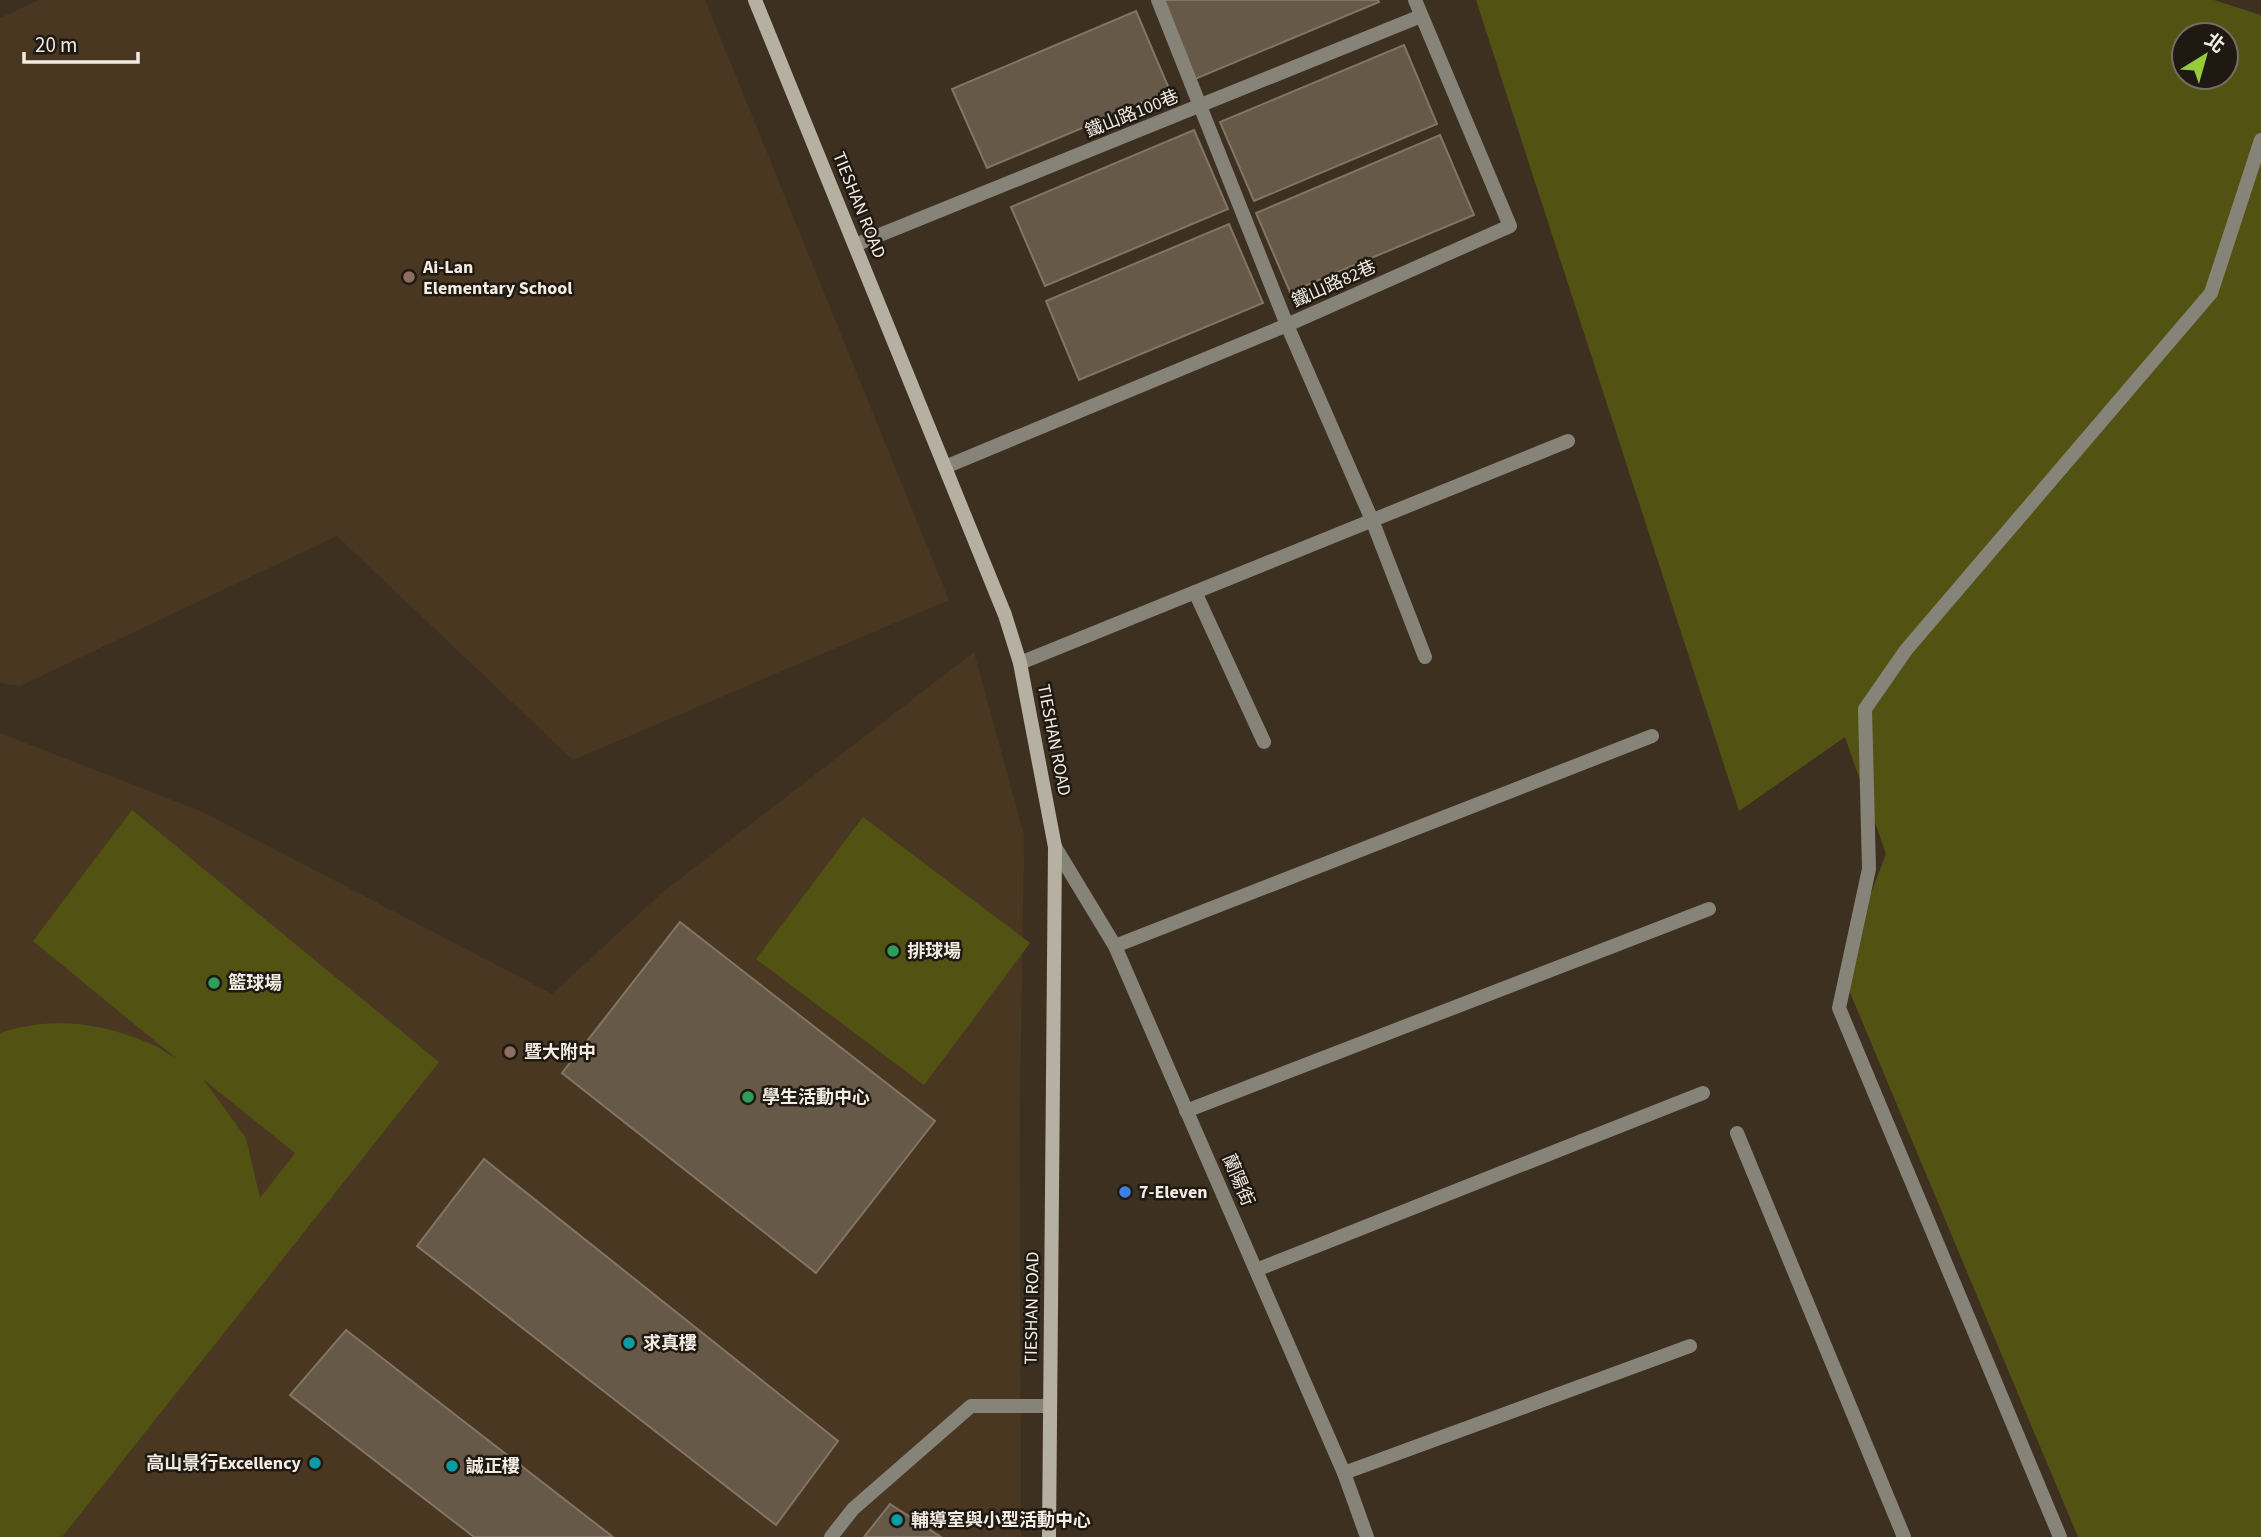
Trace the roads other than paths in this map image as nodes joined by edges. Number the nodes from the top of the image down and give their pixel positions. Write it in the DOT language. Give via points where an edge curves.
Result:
graph roads {
  1 [pos="755,0"];
  2 [pos="1158,0"];
  3 [pos="1415,0"];
  4 [pos="1421,16"];
  5 [pos="1201,107"];
  6 [pos="2261,140"];
  7 [pos="855,245"];
  8 [pos="1287,325"];
  9 [pos="1568,441"];
  10 [pos="945,467"];
  11 [pos="1372,520"];
  12 [pos="1195,592"];
  13 [pos="1425,657"];
  14 [pos="1020,663"];
  15 [pos="1652,736"];
  16 [pos="1264,742"];
  17 [pos="1055,847"];
  18 [pos="1709,909"];
  19 [pos="1115,946"];
  20 [pos="1703,1093"];
  21 [pos="1186,1111"];
  22 [pos="1737,1133"];
  23 [pos="1256,1270"];
  24 [pos="1690,1346"];
  25 [pos="1050,1406"];
  26 [pos="1344,1473"];
  27 [pos="831,1537"];
  28 [pos="1049,1537"];
  29 [pos="1367,1537"];
  30 [pos="1904,1537"];
  31 [pos="2060,1537"];
  1 -- 7 [label="street, TIESHAN ROAD"];
  2 -- 5 [label="lane"];
  3 -- 4 [label="lane, 鐵山路82巷"];
  4 -- 5 [label="lane, 鐵山路100巷"];
  4 -- 8 [label="lane, 鐵山路82巷" via="1510,226"];
  5 -- 7 [label="lane, 鐵山路100巷"];
  5 -- 8 [label="lane"];
  6 -- 31 [label="lane" via="2211,293 1906,650 1866,709 1869,869 1839,1008"];
  7 -- 10 [label="street, TIESHAN ROAD"];
  8 -- 10 [label="lane, 鐵山路82巷"];
  8 -- 11 [label="lane"];
  9 -- 11 [label="lane"];
  10 -- 14 [label="street, TIESHAN ROAD"];
  11 -- 12 [label="lane"];
  11 -- 13 [label="lane"];
  12 -- 14 [label="lane"];
  12 -- 16 [label="lane"];
  14 -- 17 [label="street, TIESHAN ROAD"];
  15 -- 19 [label="lane"];
  17 -- 19 [label="lane, 蘭陽街"];
  17 -- 25 [label="street, TIESHAN ROAD"];
  18 -- 21 [label="lane"];
  19 -- 21 [label="lane, 蘭陽街"];
  20 -- 23 [label="lane"];
  21 -- 23 [label="lane, 蘭陽街"];
  22 -- 30 [label="lane"];
  23 -- 26 [label="lane, 蘭陽街"];
  24 -- 26 [label="lane"];
  25 -- 27 [label="lane" via="971,1406 853,1509"];
  25 -- 28 [label="street, TIESHAN ROAD"];
  26 -- 29 [label="lane, 蘭陽街"];
}
